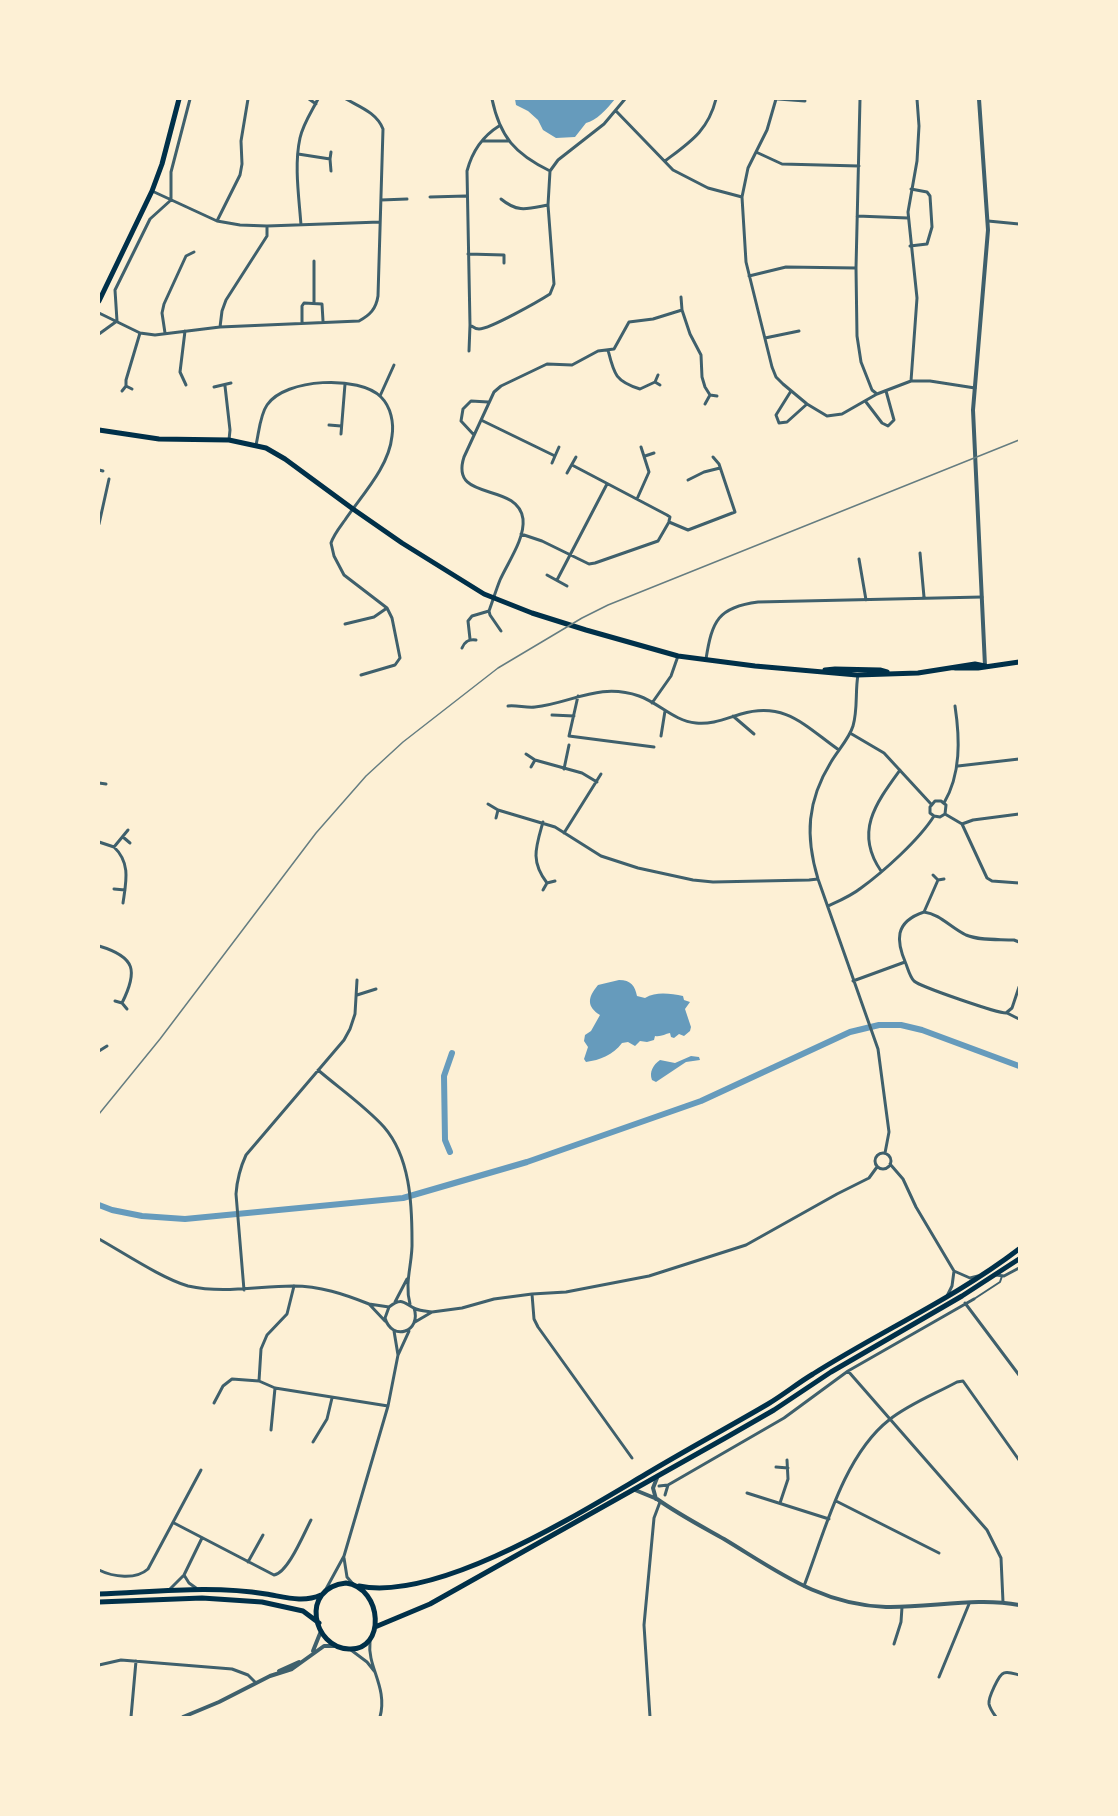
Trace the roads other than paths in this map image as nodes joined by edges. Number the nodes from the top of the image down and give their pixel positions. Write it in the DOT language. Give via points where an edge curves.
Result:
graph roads {
  1 [pos="178,99"];
  2 [pos="190,99"];
  3 [pos="248,99"];
  4 [pos="309,99"];
  5 [pos="318,99"];
  6 [pos="346,99"];
  7 [pos="492,99"];
  8 [pos="625,99"];
  9 [pos="716,99"];
  10 [pos="777,99"];
  11 [pos="860,99"];
  12 [pos="918,99"];
  13 [pos="979,99"];
  14 [pos="805,101"];
  15 [pos="316,104"];
  16 [pos="616,111"];
  17 [pos="499,126"];
  18 [pos="482,141"];
  19 [pos="509,141"];
  20 [pos="331,152"];
  21 [pos="756,152"];
  22 [pos="298,154"];
  23 [pos="330,159"];
  24 [pos="665,161"];
  25 [pos="859,166"];
  26 [pos="331,171"];
  27 [pos="550,171"];
  28 [pos="911,189"];
  29 [pos="152,191"];
  30 [pos="466,196"];
  31 [pos="742,196"];
  32 [pos="430,197"];
  33 [pos="407,199"];
  34 [pos="501,199"];
  35 [pos="171,200"];
  36 [pos="381,200"];
  37 [pos="548,205"];
  38 [pos="858,216"];
  39 [pos="908,218"];
  40 [pos="217,221"];
  41 [pos="988,221"];
  42 [pos="380,222"];
  43 [pos="1019,224"];
  44 [pos="301,225"];
  45 [pos="267,226"];
  46 [pos="910,246"];
  47 [pos="194,252"];
  48 [pos="468,254"];
  49 [pos="314,261"];
  50 [pos="504,263"];
  51 [pos="856,268"];
  52 [pos="749,276"];
  53 [pos="681,297"];
  54 [pos="99,301"];
  55 [pos="314,303"];
  56 [pos="682,310"];
  57 [pos="99,313"];
  58 [pos="117,321"];
  59 [pos="302,322"];
  60 [pos="323,322"];
  61 [pos="470,325"];
  62 [pos="220,327"];
  63 [pos="185,331"];
  64 [pos="799,331"];
  65 [pos="140,333"];
  66 [pos="165,333"];
  67 [pos="99,334"];
  68 [pos="765,338"];
  69 [pos="608,350"];
  70 [pos="469,351"];
  71 [pos="394,365"];
  72 [pos="658,375"];
  73 [pos="911,381"];
  74 [pos="655,382"];
  75 [pos="231,383"];
  76 [pos="345,384"];
  77 [pos="186,385"];
  78 [pos="660,385"];
  79 [pos="126,386"];
  80 [pos="225,386"];
  81 [pos="214,387"];
  82 [pos="975,388"];
  83 [pos="132,389"];
  84 [pos="122,391"];
  85 [pos="791,391"];
  86 [pos="886,391"];
  87 [pos="878,394"];
  88 [pos="710,395"];
  89 [pos="380,396"];
  90 [pos="717,396"];
  91 [pos="488,402"];
  92 [pos="866,402"];
  93 [pos="705,404"];
  94 [pos="807,404"];
  95 [pos="481,420"];
  96 [pos="329,424"];
  97 [pos="341,426"];
  98 [pos="99,430"];
  99 [pos="340,434"];
  100 [pos="474,435"];
  101 [pos="229,440"];
  102 [pos="256,445"];
  103 [pos="559,447"];
  104 [pos="641,447"];
  105 [pos="654,453"];
  106 [pos="555,456"];
  107 [pos="645,456"];
  108 [pos="576,457"];
  109 [pos="713,457"];
  110 [pos="552,464"];
  111 [pos="572,465"];
  112 [pos="720,468"];
  113 [pos="567,473"];
  114 [pos="109,479"];
  115 [pos="688,480"];
  116 [pos="607,484"];
  117 [pos="99,490"];
  118 [pos="106,492"];
  119 [pos="637,499"];
  120 [pos="352,509"];
  121 [pos="669,522"];
  122 [pos="99,525"];
  123 [pos="521,534"];
  124 [pos="920,553"];
  125 [pos="570,555"];
  126 [pos="859,559"];
  127 [pos="547,575"];
  128 [pos="557,580"];
  129 [pos="567,586"];
  130 [pos="924,597"];
  131 [pos="982,597"];
  132 [pos="493,599"];
  133 [pos="866,600"];
  134 [pos="387,608"];
  135 [pos="489,610"];
  136 [pos="345,624"];
  137 [pos="501,631"];
  138 [pos="470,639"];
  139 [pos="476,640"];
  140 [pos="462,648"];
  141 [pos="678,656"];
  142 [pos="705,661"];
  143 [pos="1019,662"];
  144 [pos="985,666"];
  145 [pos="845,669"];
  146 [pos="864,670"];
  147 [pos="820,671"];
  148 [pos="888,673"];
  149 [pos="361,675"];
  150 [pos="857,675"];
  151 [pos="578,696"];
  152 [pos="652,703"];
  153 [pos="508,706"];
  154 [pos="955,706"];
  155 [pos="665,711"];
  156 [pos="552,715"];
  157 [pos="574,716"];
  158 [pos="733,716"];
  159 [pos="850,733"];
  160 [pos="754,734"];
  161 [pos="661,736"];
  162 [pos="569,745"];
  163 [pos="654,747"];
  164 [pos="839,750"];
  165 [pos="526,754"];
  166 [pos="1019,759"];
  167 [pos="535,760"];
  168 [pos="958,766"];
  169 [pos="531,767"];
  170 [pos="564,769"];
  171 [pos="900,770"];
  172 [pos="601,774"];
  173 [pos="597,782"];
  174 [pos="99,783"];
  175 [pos="106,784"];
  176 [pos="944,803"];
  177 [pos="489,804"];
  178 [pos="931,804"];
  179 [pos="498,810"];
  180 [pos="945,814"];
  181 [pos="1019,814"];
  182 [pos="934,816"];
  183 [pos="496,818"];
  184 [pos="543,822"];
  185 [pos="962,824"];
  186 [pos="128,830"];
  187 [pos="564,833"];
  188 [pos="123,837"];
  189 [pos="99,842"];
  190 [pos="130,843"];
  191 [pos="114,847"];
  192 [pos="881,872"];
  193 [pos="933,875"];
  194 [pos="818,879"];
  195 [pos="944,879"];
  196 [pos="938,880"];
  197 [pos="555,881"];
  198 [pos="547,883"];
  199 [pos="1019,883"];
  200 [pos="114,889"];
  201 [pos="125,890"];
  202 [pos="543,890"];
  203 [pos="123,903"];
  204 [pos="828,906"];
  205 [pos="924,912"];
  206 [pos="1019,942"];
  207 [pos="99,946"];
  208 [pos="905,962"];
  209 [pos="357,980"];
  210 [pos="854,981"];
  211 [pos="1019,987"];
  212 [pos="376,989"];
  213 [pos="357,995"];
  214 [pos="115,1001"];
  215 [pos="122,1003"];
  216 [pos="127,1008"];
  217 [pos="1006,1013"];
  218 [pos="1019,1018"];
  219 [pos="107,1046"];
  220 [pos="99,1051"];
  221 [pos="318,1070"];
  222 [pos="885,1153"];
  223 [pos="890,1164"];
  224 [pos="877,1167"];
  225 [pos="99,1239"];
  226 [pos="1019,1250"];
  227 [pos="1019,1259"];
  228 [pos="1019,1268"];
  229 [pos="954,1272"];
  230 [pos="408,1274"];
  231 [pos="999,1275"];
  232 [pos="980,1276"];
  233 [pos="294,1286"];
  234 [pos="244,1290"];
  235 [pos="532,1294"];
  236 [pos="946,1296"];
  237 [pos="974,1299"];
  238 [pos="394,1303"];
  239 [pos="965,1303"];
  240 [pos="369,1304"];
  241 [pos="410,1304"];
  242 [pos="389,1307"];
  243 [pos="414,1308"];
  244 [pos="432,1312"];
  245 [pos="386,1322"];
  246 [pos="415,1322"];
  247 [pos="409,1329"];
  248 [pos="394,1330"];
  249 [pos="398,1355"];
  250 [pos="848,1371"];
  251 [pos="1019,1375"];
  252 [pos="259,1380"];
  253 [pos="274,1388"];
  254 [pos="332,1398"];
  255 [pos="214,1403"];
  256 [pos="388,1406"];
  257 [pos="891,1418"];
  258 [pos="271,1430"];
  259 [pos="313,1442"];
  260 [pos="1019,1447"];
  261 [pos="1013,1451"];
  262 [pos="632,1458"];
  263 [pos="787,1460"];
  264 [pos="1019,1460"];
  265 [pos="776,1467"];
  266 [pos="788,1468"];
  267 [pos="201,1470"];
  268 [pos="658,1475"];
  269 [pos="668,1485"];
  270 [pos="659,1486"];
  271 [pos="634,1490"];
  272 [pos="747,1493"];
  273 [pos="666,1495"];
  274 [pos="658,1501"];
  275 [pos="836,1501"];
  276 [pos="780,1503"];
  277 [pos="829,1519"];
  278 [pos="311,1520"];
  279 [pos="174,1523"];
  280 [pos="262,1534"];
  281 [pos="202,1538"];
  282 [pos="939,1553"];
  283 [pos="344,1556"];
  284 [pos="248,1563"];
  285 [pos="99,1570"];
  286 [pos="184,1575"];
  287 [pos="356,1585"];
  288 [pos="804,1587"];
  289 [pos="168,1590"];
  290 [pos="198,1590"];
  291 [pos="323,1592"];
  292 [pos="99,1594"];
  293 [pos="99,1602"];
  294 [pos="1003,1602"];
  295 [pos="969,1604"];
  296 [pos="1019,1605"];
  297 [pos="902,1607"];
  298 [pos="319,1623"];
  299 [pos="375,1627"];
  300 [pos="321,1631"];
  301 [pos="370,1637"];
  302 [pos="894,1644"];
  303 [pos="334,1646"];
  304 [pos="350,1650"];
  305 [pos="309,1657"];
  306 [pos="136,1661"];
  307 [pos="99,1665"];
  308 [pos="378,1676"];
  309 [pos="1019,1676"];
  310 [pos="939,1677"];
  311 [pos="256,1683"];
  312 [pos="131,1717"];
  313 [pos="183,1717"];
  314 [pos="380,1717"];
  315 [pos="651,1717"];
  316 [pos="996,1717"];
  1 -- 29 [label="main road"];
  2 -- 35 [label="street" via="171,172"];
  3 -- 40 [label="street" via="241,170"];
  4 -- 15 [label="street"];
  5 -- 15 [label="street"];
  6 -- 36 [label="street" via="374,115 383,129"];
  7 -- 17 [label="street"];
  8 -- 16 [label="street"];
  9 -- 24 [label="street" via="703,131"];
  10 -- 14 [label="street"];
  10 -- 21 [label="street"];
  11 -- 25 [label="street"];
  12 -- 28 [label="street" via="917,161"];
  13 -- 41 [label="street"];
  15 -- 22 [label="street" via="300,136"];
  16 -- 24 [label="street"];
  16 -- 27 [label="street"];
  17 -- 18 [label="street"];
  17 -- 19 [label="street"];
  18 -- 19 [label="street"];
  18 -- 30 [label="street" via="470,159"];
  19 -- 27 [label="street" via="526,158"];
  20 -- 23 [label="street"];
  21 -- 25 [label="street" via="782,164"];
  21 -- 31 [label="street"];
  22 -- 23 [label="street"];
  22 -- 44 [label="street"];
  23 -- 26 [label="street"];
  24 -- 31 [label="street" via="708,188"];
  25 -- 38 [label="street"];
  27 -- 37 [label="street"];
  28 -- 39 [label="street"];
  28 -- 46 [label="street" via="930,196 932,227 927,244"];
  29 -- 35 [label="street"];
  29 -- 54 [label="main road"];
  30 -- 32 [label="street"];
  30 -- 48 [label="street"];
  31 -- 52 [label="street"];
  33 -- 36 [label="street"];
  34 -- 37 [label="street" via="519,210"];
  35 -- 40 [label="street"];
  35 -- 58 [label="street" via="150,219 115,290"];
  36 -- 42 [label="street"];
  37 -- 61 [label="street" via="554,284 550,294 482,329"];
  38 -- 39 [label="street"];
  38 -- 51 [label="street"];
  39 -- 46 [label="street"];
  40 -- 45 [label="street"];
  41 -- 43 [label="street"];
  41 -- 82 [label="street"];
  42 -- 44 [label="street"];
  42 -- 60 [label="street" via="378,296 374,310 359,321"];
  44 -- 45 [label="street"];
  45 -- 62 [label="street" via="267,236 226,300"];
  46 -- 73 [label="street" via="917,298"];
  47 -- 66 [label="street" via="186,256 164,304"];
  48 -- 50 [label="street" via="504,255"];
  48 -- 61 [label="street"];
  49 -- 55 [label="street"];
  51 -- 52 [label="street" via="786,267"];
  51 -- 87 [label="street" via="861,362 872,390"];
  52 -- 68 [label="street"];
  53 -- 56 [label="street"];
  55 -- 59 [label="street" via="303,305"];
  55 -- 60 [label="street" via="323,305"];
  56 -- 69 [label="street" via="629,322 614,349"];
  56 -- 88 [label="street" via="701,355 702,377"];
  57 -- 58 [label="street"];
  58 -- 65 [label="street"];
  58 -- 67 [label="street"];
  59 -- 60 [label="street"];
  59 -- 62 [label="street"];
  61 -- 70 [label="street"];
  62 -- 63 [label="street"];
  63 -- 66 [label="street"];
  63 -- 77 [label="street" via="180,372"];
  64 -- 68 [label="street"];
  65 -- 66 [label="street"];
  65 -- 79 [label="street"];
  68 -- 85 [label="street" via="774,372"];
  69 -- 74 [label="street" via="614,373 621,381 640,389"];
  69 -- 91 [label="street" via="597,351 572,365 547,364 534,369 501,386"];
  71 -- 89 [label="street"];
  72 -- 74 [label="street"];
  73 -- 82 [label="street"];
  73 -- 86 [label="street"];
  74 -- 78 [label="street"];
  75 -- 80 [label="street"];
  76 -- 89 [label="street" via="366,388"];
  76 -- 97 [label="street"];
  76 -- 102 [label="street" via="304,384 277,395 263,412"];
  79 -- 83 [label="street"];
  79 -- 84 [label="street"];
  80 -- 81 [label="street"];
  80 -- 101 [label="street"];
  82 -- 131 [label="street"];
  85 -- 94 [label="street"];
  85 -- 94 [label="street" via="776,415 779,423 786,422"];
  86 -- 87 [label="street"];
  86 -- 92 [label="street" via="894,420 888,426"];
  87 -- 92 [label="street"];
  88 -- 90 [label="street"];
  88 -- 93 [label="street"];
  89 -- 120 [label="street" via="390,414 392,442 385,462"];
  91 -- 95 [label="street"];
  91 -- 100 [label="street" via="471,402 463,409 461,421"];
  92 -- 94 [label="street" via="835,416 821,414"];
  95 -- 100 [label="street"];
  95 -- 106 [label="street"];
  96 -- 97 [label="street"];
  97 -- 99 [label="street"];
  98 -- 101 [label="main road" via="159,439"];
  100 -- 123 [label="street" via="462,463 464,478 477,489 505,496 516,504 523,519"];
  101 -- 102 [label="main road"];
  102 -- 120 [label="main road" via="277,453"];
  103 -- 106 [label="street"];
  104 -- 107 [label="street"];
  105 -- 107 [label="street"];
  106 -- 110 [label="street"];
  107 -- 119 [label="street" via="649,475"];
  108 -- 111 [label="street"];
  109 -- 112 [label="street"];
  111 -- 113 [label="street"];
  111 -- 116 [label="street"];
  112 -- 115 [label="street"];
  112 -- 121 [label="street" via="735,512 688,530"];
  114 -- 118 [label="street"];
  116 -- 119 [label="street"];
  116 -- 125 [label="street"];
  117 -- 118 [label="street"];
  118 -- 122 [label="street"];
  119 -- 121 [label="street" via="670,517"];
  120 -- 132 [label="main road"];
  120 -- 134 [label="street" via="331,548 344,575"];
  121 -- 125 [label="street" via="658,541 595,563"];
  123 -- 125 [label="street"];
  123 -- 132 [label="street"];
  124 -- 130 [label="street"];
  125 -- 128 [label="street"];
  126 -- 133 [label="street"];
  127 -- 128 [label="street"];
  128 -- 129 [label="street"];
  130 -- 131 [label="street"];
  130 -- 133 [label="street"];
  131 -- 144 [label="street"];
  132 -- 135 [label="street"];
  132 -- 141 [label="main road"];
  133 -- 142 [label="street" via="741,604 728,610 716,623 709,635"];
  134 -- 136 [label="street" via="374,617"];
  134 -- 149 [label="street" via="400,658 395,665"];
  135 -- 137 [label="street"];
  135 -- 138 [label="street" via="468,621"];
  138 -- 139 [label="street"];
  138 -- 140 [label="street"];
  141 -- 142 [label="main road"];
  141 -- 152 [label="street" via="671,676"];
  142 -- 147 [label="main road"];
  143 -- 144 [label="main road"];
  144 -- 148 [label="main road"];
  145 -- 146 [label="main road"];
  145 -- 147 [label="main road"];
  145 -- 150 [label="street"];
  146 -- 148 [label="main road"];
  146 -- 150 [label="street"];
  147 -- 150 [label="main road"];
  148 -- 150 [label="main road"];
  150 -- 159 [label="street" via="855,717"];
  151 -- 152 [label="street" via="616,692"];
  151 -- 153 [label="street" via="537,707"];
  151 -- 157 [label="street"];
  152 -- 155 [label="street"];
  154 -- 168 [label="street"];
  155 -- 158 [label="street" via="699,724"];
  155 -- 161 [label="street"];
  156 -- 157 [label="street"];
  157 -- 163 [label="street" via="569,736"];
  158 -- 160 [label="street"];
  158 -- 164 [label="street" via="759,709 782,712"];
  159 -- 164 [label="street"];
  159 -- 171 [label="street" via="884,753"];
  162 -- 170 [label="street"];
  164 -- 194 [label="street" via="814,798 810,821 810,845"];
  165 -- 167 [label="street"];
  166 -- 168 [label="street"];
  167 -- 169 [label="street"];
  167 -- 170 [label="street"];
  168 -- 176 [label="street"];
  170 -- 173 [label="street"];
  171 -- 178 [label="street"];
  171 -- 192 [label="street" via="871,816 870,846"];
  172 -- 173 [label="street"];
  173 -- 187 [label="street"];
  174 -- 175 [label="street"];
  176 -- 178 [label="street"];
  176 -- 180 [label="street"];
  177 -- 179 [label="street"];
  178 -- 182 [label="street"];
  179 -- 183 [label="street"];
  179 -- 184 [label="street"];
  180 -- 182 [label="street"];
  180 -- 185 [label="street"];
  181 -- 185 [label="street"];
  182 -- 192 [label="street"];
  184 -- 187 [label="street"];
  184 -- 198 [label="street" via="536,862"];
  185 -- 199 [label="street" via="987,878"];
  186 -- 188 [label="street"];
  187 -- 194 [label="street" via="618,863 693,880"];
  188 -- 190 [label="street"];
  188 -- 191 [label="street"];
  189 -- 191 [label="street"];
  191 -- 201 [label="street" via="126,864"];
  192 -- 204 [label="street" via="859,890"];
  193 -- 196 [label="street"];
  194 -- 204 [label="street"];
  195 -- 196 [label="street"];
  196 -- 205 [label="street"];
  197 -- 198 [label="street"];
  198 -- 202 [label="street"];
  200 -- 201 [label="street"];
  201 -- 203 [label="street"];
  204 -- 210 [label="street"];
  205 -- 206 [label="street" via="975,938"];
  205 -- 208 [label="street" via="909,921 899,934"];
  207 -- 215 [label="street" via="111,950 133,969 132,982"];
  208 -- 210 [label="street"];
  208 -- 217 [label="street" via="914,981"];
  209 -- 213 [label="street"];
  210 -- 222 [label="street" via="878,1049 889,1132"];
  211 -- 217 [label="street" via="1012,1008"];
  212 -- 213 [label="street"];
  213 -- 221 [label="street" via="350,1029"];
  214 -- 215 [label="street"];
  215 -- 216 [label="street"];
  217 -- 218 [label="street"];
  219 -- 220 [label="street"];
  221 -- 230 [label="street" via="385,1128 404,1164 412,1208"];
  221 -- 234 [label="street" via="246,1155 237,1179"];
  222 -- 223 [label="street"];
  222 -- 224 [label="street" via="875,1157"];
  223 -- 224 [label="street" via="885,1169"];
  223 -- 229 [label="street" via="903,1179"];
  224 -- 235 [label="street" via="869,1178 746,1245 649,1276 566,1293"];
  225 -- 234 [label="street" via="187,1285"];
  226 -- 232 [label="main road"];
  227 -- 231 [label="main road"];
  228 -- 231 [label="street"];
  229 -- 232 [label="street" via="970,1278"];
  229 -- 236 [label="street"];
  230 -- 238 [label="street"];
  230 -- 241 [label="street"];
  231 -- 237 [label="street" via="1000,1282"];
  231 -- 268 [label="main road"];
  232 -- 236 [label="main road"];
  233 -- 234 [label="street"];
  233 -- 240 [label="street" via="320,1288"];
  233 -- 252 [label="street" via="287,1314 267,1335 261,1350"];
  235 -- 244 [label="street"];
  235 -- 262 [label="street" via="538,1327"];
  236 -- 287 [label="main road" via="727,1428 506,1551 429,1580 370,1588"];
  237 -- 239 [label="street"];
  238 -- 241 [label="street"];
  238 -- 242 [label="street"];
  239 -- 250 [label="street"];
  239 -- 251 [label="street"];
  240 -- 242 [label="street"];
  240 -- 245 [label="street"];
  241 -- 243 [label="street"];
  242 -- 245 [label="street"];
  243 -- 244 [label="street"];
  243 -- 246 [label="street"];
  244 -- 246 [label="street"];
  245 -- 248 [label="street"];
  246 -- 247 [label="street"];
  247 -- 248 [label="street"];
  247 -- 249 [label="street"];
  248 -- 249 [label="street"];
  249 -- 256 [label="street"];
  250 -- 257 [label="street"];
  250 -- 269 [label="street" via="784,1418"];
  252 -- 253 [label="street"];
  252 -- 255 [label="street" via="232,1378"];
  253 -- 254 [label="street"];
  253 -- 258 [label="street"];
  254 -- 256 [label="street"];
  254 -- 259 [label="street" via="327,1419"];
  256 -- 283 [label="street"];
  257 -- 261 [label="street" via="963,1381"];
  257 -- 275 [label="street" via="859,1455"];
  257 -- 294 [label="street" via="987,1530 1000,1558"];
  260 -- 261 [label="street"];
  261 -- 264 [label="street"];
  263 -- 266 [label="street"];
  265 -- 266 [label="street"];
  266 -- 276 [label="street"];
  267 -- 279 [label="street"];
  268 -- 271 [label="main road"];
  268 -- 274 [label="street" via="653,1488"];
  269 -- 270 [label="street"];
  269 -- 273 [label="street"];
  271 -- 274 [label="street"];
  271 -- 299 [label="main road" via="430,1604"];
  272 -- 276 [label="street"];
  274 -- 288 [label="street"];
  274 -- 315 [label="street" via="644,1625"];
  275 -- 277 [label="street"];
  275 -- 282 [label="street"];
  276 -- 277 [label="street"];
  277 -- 288 [label="street"];
  278 -- 284 [label="street" via="279,1575"];
  279 -- 281 [label="street"];
  279 -- 285 [label="street" via="144,1572 115,1576"];
  280 -- 284 [label="street"];
  281 -- 284 [label="street"];
  281 -- 286 [label="street"];
  283 -- 287 [label="street" via="347,1578"];
  283 -- 291 [label="street"];
  286 -- 289 [label="street"];
  286 -- 290 [label="street"];
  287 -- 291 [label="main road" via="338,1584"];
  287 -- 299 [label="main road" via="370,1598"];
  288 -- 297 [label="street" via="868,1605"];
  289 -- 290 [label="main road"];
  289 -- 292 [label="main road"];
  290 -- 291 [label="main road" via="297,1599 312,1599"];
  291 -- 298 [label="main road" via="316,1611"];
  293 -- 298 [label="main road" via="194,1598 262,1602 303,1611"];
  294 -- 295 [label="street"];
  294 -- 296 [label="street"];
  295 -- 297 [label="street"];
  295 -- 310 [label="street"];
  297 -- 302 [label="street"];
  298 -- 300 [label="main road"];
  299 -- 301 [label="main road"];
  300 -- 303 [label="main road"];
  300 -- 305 [label="street"];
  301 -- 304 [label="main road"];
  301 -- 308 [label="street" via="369,1649"];
  303 -- 304 [label="main road"];
  303 -- 305 [label="street" via="324,1646"];
  304 -- 308 [label="street"];
  305 -- 311 [label="street"];
  306 -- 307 [label="street"];
  306 -- 311 [label="street" via="232,1669"];
  306 -- 312 [label="street"];
  308 -- 314 [label="street" via="382,1694"];
  309 -- 316 [label="street" via="1000,1676 989,1699"];
  311 -- 313 [label="street"];
}
